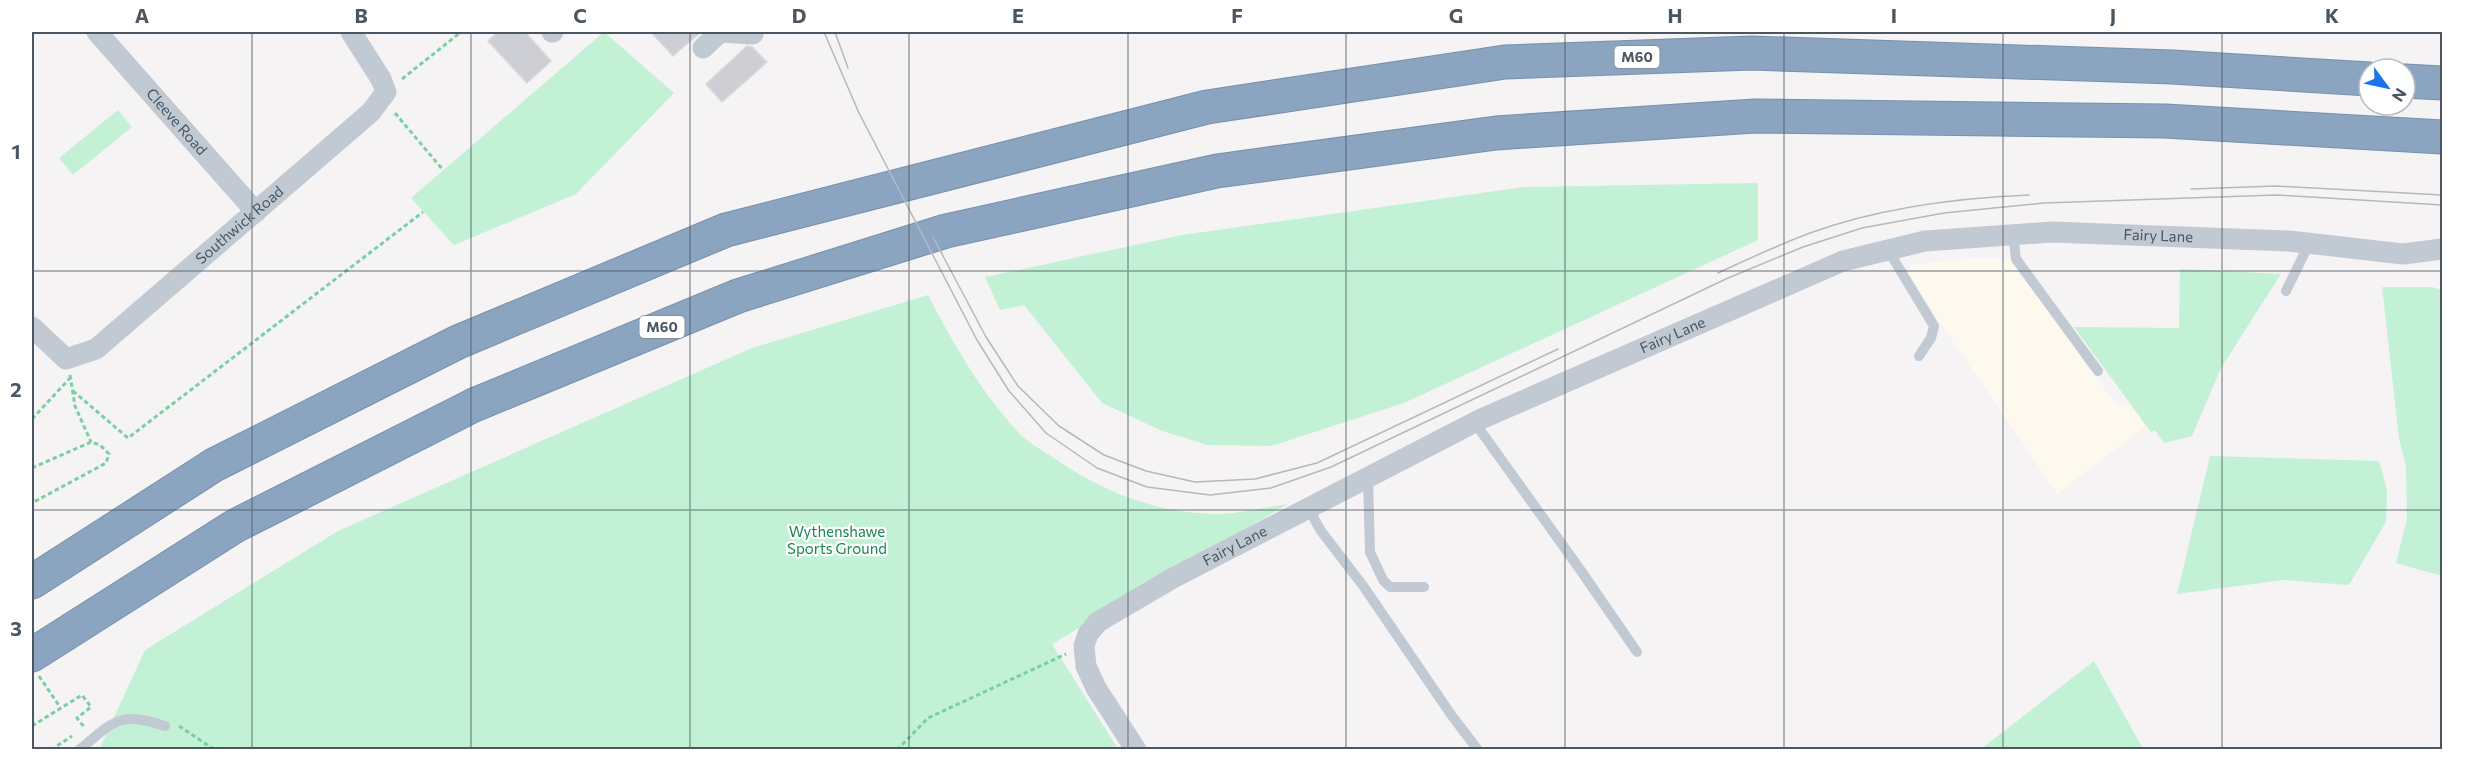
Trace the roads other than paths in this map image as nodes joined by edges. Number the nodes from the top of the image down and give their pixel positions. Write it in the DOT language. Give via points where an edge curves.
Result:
graph roads {
  1 [pos="97,32"];
  2 [pos="351,32"];
  3 [pos="720,32"];
  4 [pos="753,34"];
  5 [pos="703,48"];
  6 [pos="2357,78"];
  7 [pos="2417,82"];
  8 [pos="2442,83"];
  9 [pos="2442,137"];
  10 [pos="256,212"];
  11 [pos="2013,234"];
  12 [pos="2309,244"];
  13 [pos="2442,249"];
  14 [pos="1888,250"];
  15 [pos="2286,291"];
  16 [pos="32,327"];
  17 [pos="1919,356"];
  18 [pos="2098,371"];
  19 [pos="1475,423"];
  20 [pos="1368,478"];
  21 [pos="1308,508"];
  22 [pos="32,582"];
  23 [pos="1424,587"];
  24 [pos="1636,652"];
  25 [pos="34,664"];
  26 [pos="165,726"];
  27 [pos="78,750"];
  28 [pos="1136,750"];
  29 [pos="1478,750"];
  1 -- 10 [label="street, Cleeve Road"];
  2 -- 10 [label="street, Southwick Road" via="381,79 383,96 371,112"];
  3 -- 4 [label="street"];
  3 -- 5 [label="street"];
  6 -- 22 [label="highway, M60" via="2172,67 1752,53 1505,62 1207,107 726,230 458,342 214,465"];
  7 -- 8 [label="highway"];
  9 -- 25 [label="highway, M60" via="2165,121 1755,117 1496,133 1217,171 946,231 738,296 474,405 235,526"];
  10 -- 16 [label="street, Southwick Road" via="68,369"];
  11 -- 12 [label="street, Fairy Lane" via="2052,232"];
  11 -- 14 [label="street, Fairy Lane" via="1924,241"];
  11 -- 18 [label="lane" via="2016,260"];
  12 -- 13 [label="street, Fairy Lane" via="2403,254"];
  12 -- 15 [label="lane"];
  14 -- 17 [label="lane" via="1934,326"];
  14 -- 19 [label="street, Fairy Lane" via="1843,261"];
  19 -- 20 [label="street, Fairy Lane"];
  19 -- 24 [label="lane"];
  20 -- 21 [label="street, Fairy Lane"];
  20 -- 23 [label="lane" via="1370,552 1374,564 1390,586"];
  21 -- 28 [label="street, Fairy Lane" via="1173,578 1098,622 1088,634 1084,646 1086,666"];
  21 -- 29 [label="lane"];
  26 -- 27 [label="lane" via="140,718 113,722"];
}
